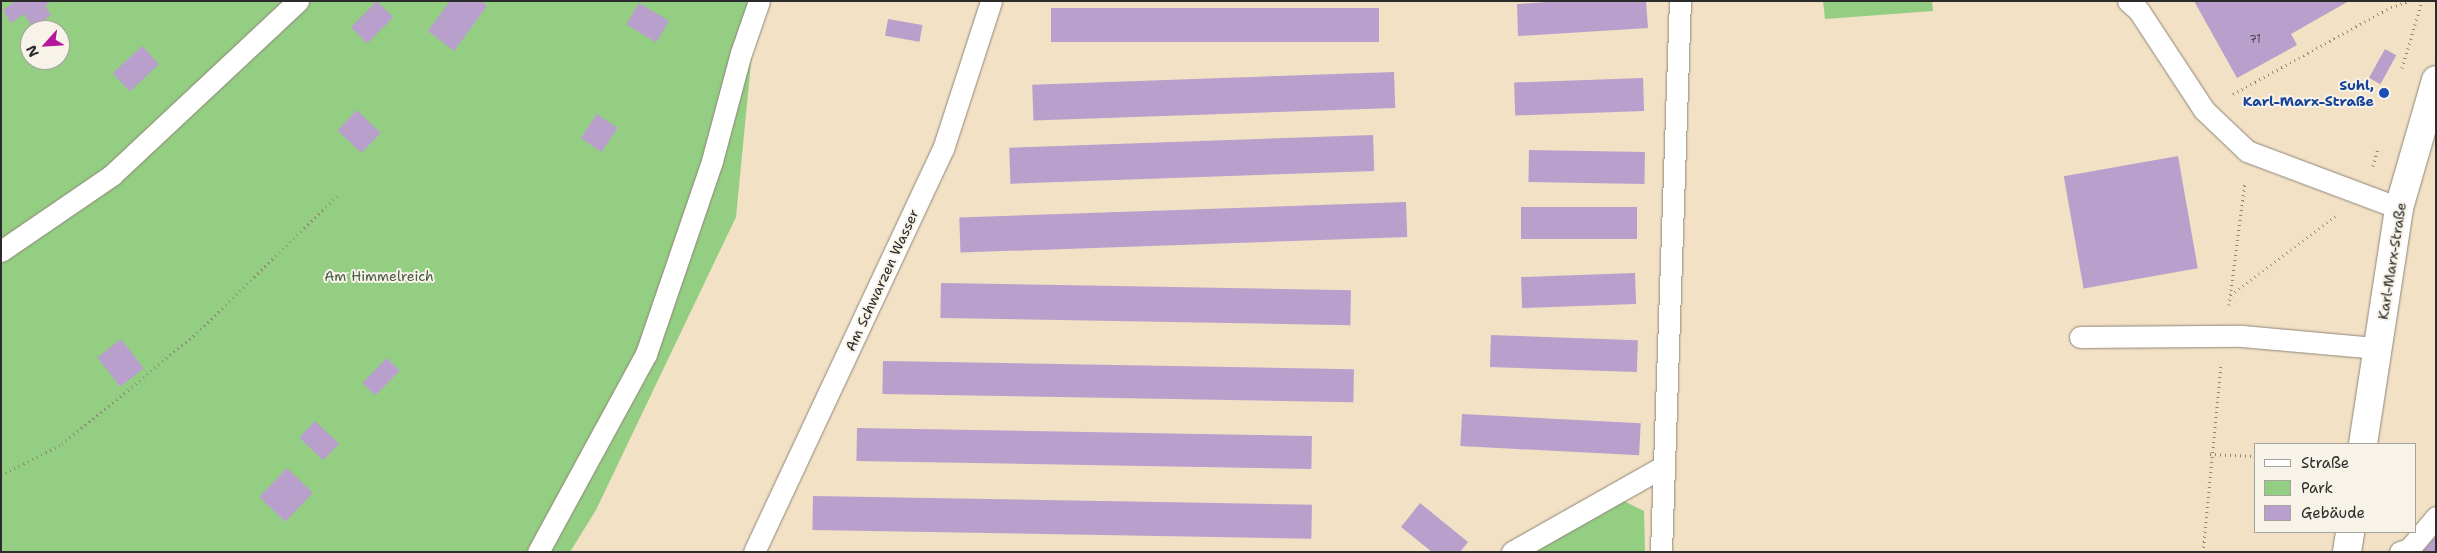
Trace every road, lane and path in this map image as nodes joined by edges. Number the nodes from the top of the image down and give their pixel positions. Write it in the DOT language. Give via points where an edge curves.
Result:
graph roads {
  1 [pos="298,1"];
  2 [pos="759,1"];
  3 [pos="991,1"];
  4 [pos="1680,1"];
  5 [pos="2128,1"];
  6 [pos="2409,1"];
  7 [pos="2436,80"];
  8 [pos="2204,110"];
  9 [pos="339,194"];
  10 [pos="2364,196"];
  11 [pos="2399,208"];
  12 [pos="1,251"];
  13 [pos="2231,296"];
  14 [pos="2080,336"];
  15 [pos="2377,348"];
  16 [pos="2363,443"];
  17 [pos="2210,454"];
  18 [pos="2254,456"];
  19 [pos="1662,467"];
  20 [pos="1,476"];
  21 [pos="2436,517"];
  22 [pos="2350,533"];
  23 [pos="538,552"];
  24 [pos="754,552"];
  25 [pos="1512,552"];
  26 [pos="1661,552"];
  27 [pos="2347,552"];
  28 [pos="2400,552"];
  1 -- 12 [label="lane" via="112,175"];
  2 -- 23 [label="lane" via="741,53 712,161 646,354"];
  3 -- 24 [label="lane, Am Schwarzen Wasser" via="943,148"];
  4 -- 19 [label="lane"];
  5 -- 8 [label="lane" via="2139,11"];
  6 -- 8 [label="path" via="2391,7"];
  7 -- 11 [label="street, Karl-Marx-Straße"];
  8 -- 10 [label="lane" via="2247,151"];
  9 -- 20 [label="path" via="197,333 62,444"];
  10 -- 11 [label="lane"];
  10 -- 13 [label="path"];
  11 -- 15 [label="street, Karl-Marx-Straße"];
  14 -- 15 [label="lane" via="2242,336"];
  15 -- 16 [label="street, Karl-Marx-Straße"];
  17 -- 18 [label="path"];
  19 -- 25 [label="lane"];
  19 -- 26 [label="lane"];
  21 -- 28 [label="lane" via="2409,549"];
  22 -- 27 [label="street"];
}
